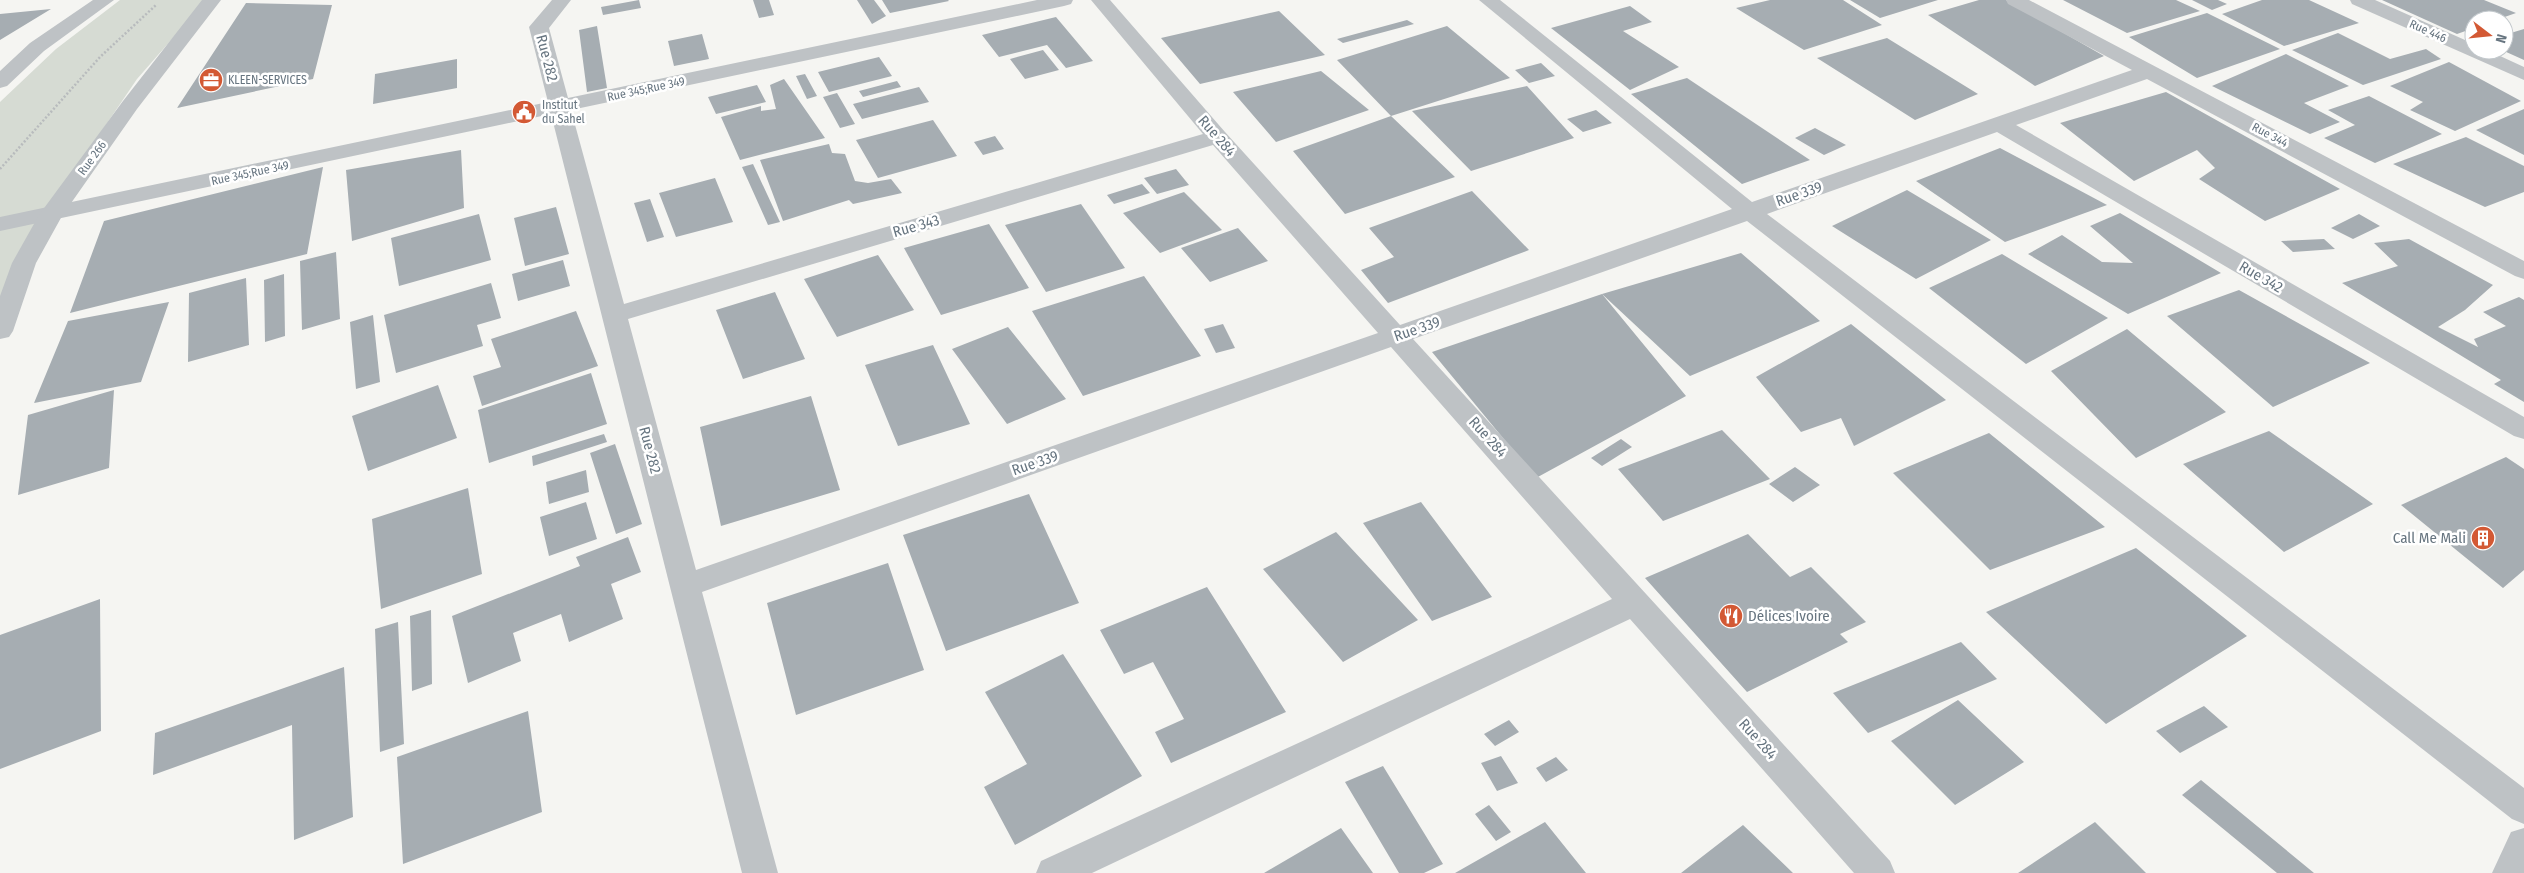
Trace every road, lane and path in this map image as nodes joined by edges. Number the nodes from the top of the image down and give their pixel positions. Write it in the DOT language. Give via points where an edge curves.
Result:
graph roads {
  1 [pos="105,0"];
  2 [pos="162,0"];
  3 [pos="212,0"];
  4 [pos="562,0"];
  5 [pos="1064,0"];
  6 [pos="1100,0"];
  7 [pos="1488,0"];
  8 [pos="2016,0"];
  9 [pos="2359,0"];
  10 [pos="2149,71"];
  11 [pos="2524,74"];
  12 [pos="2,80"];
  13 [pos="560,107"];
  14 [pos="1999,124"];
  15 [pos="1217,137"];
  16 [pos="0,169"];
  17 [pos="1750,212"];
  18 [pos="51,215"];
  19 [pos="0,224"];
  20 [pos="2524,270"];
  21 [pos="614,315"];
  22 [pos="0,331"];
  23 [pos="1396,336"];
  24 [pos="2524,429"];
  25 [pos="685,586"];
  26 [pos="1636,602"];
  27 [pos="2524,808"];
  28 [pos="2524,844"];
  29 [pos="760,873"];
  30 [pos="1054,873"];
  31 [pos="1877,873"];
  32 [pos="2510,873"];
  1 -- 12 [label="street" via="37,47"];
  2 -- 16 [label="path" via="100,57"];
  3 -- 18 [label="street, Rue 266" via="130,105"];
  4 -- 13 [label="street, Rue 282" via="539,27"];
  5 -- 13 [label="street, Rue 345;Rue 349"];
  6 -- 15 [label="street, Rue 284"];
  7 -- 17 [label="street"];
  8 -- 10 [label="street, Rue 344"];
  9 -- 11 [label="street, Rue 446"];
  10 -- 14 [label="street, Rue 339"];
  10 -- 20 [label="street, Rue 344"];
  13 -- 18 [label="street, Rue 345;Rue 349"];
  13 -- 21 [label="street, Rue 282"];
  14 -- 17 [label="street, Rue 339"];
  14 -- 24 [label="street, Rue 342"];
  15 -- 21 [label="street, Rue 343"];
  15 -- 23 [label="street, Rue 284"];
  17 -- 23 [label="street, Rue 339"];
  17 -- 27 [label="street"];
  18 -- 19 [label="street, Rue 345;Rue 349"];
  18 -- 22 [label="street, Rue 266" via="24,263"];
  21 -- 25 [label="street, Rue 282"];
  23 -- 25 [label="street, Rue 339"];
  23 -- 26 [label="street, Rue 284"];
  25 -- 29 [label="street, Rue 282"];
  26 -- 30 [label="street"];
  26 -- 31 [label="street, Rue 284"];
  28 -- 32 [label="street"];
}
